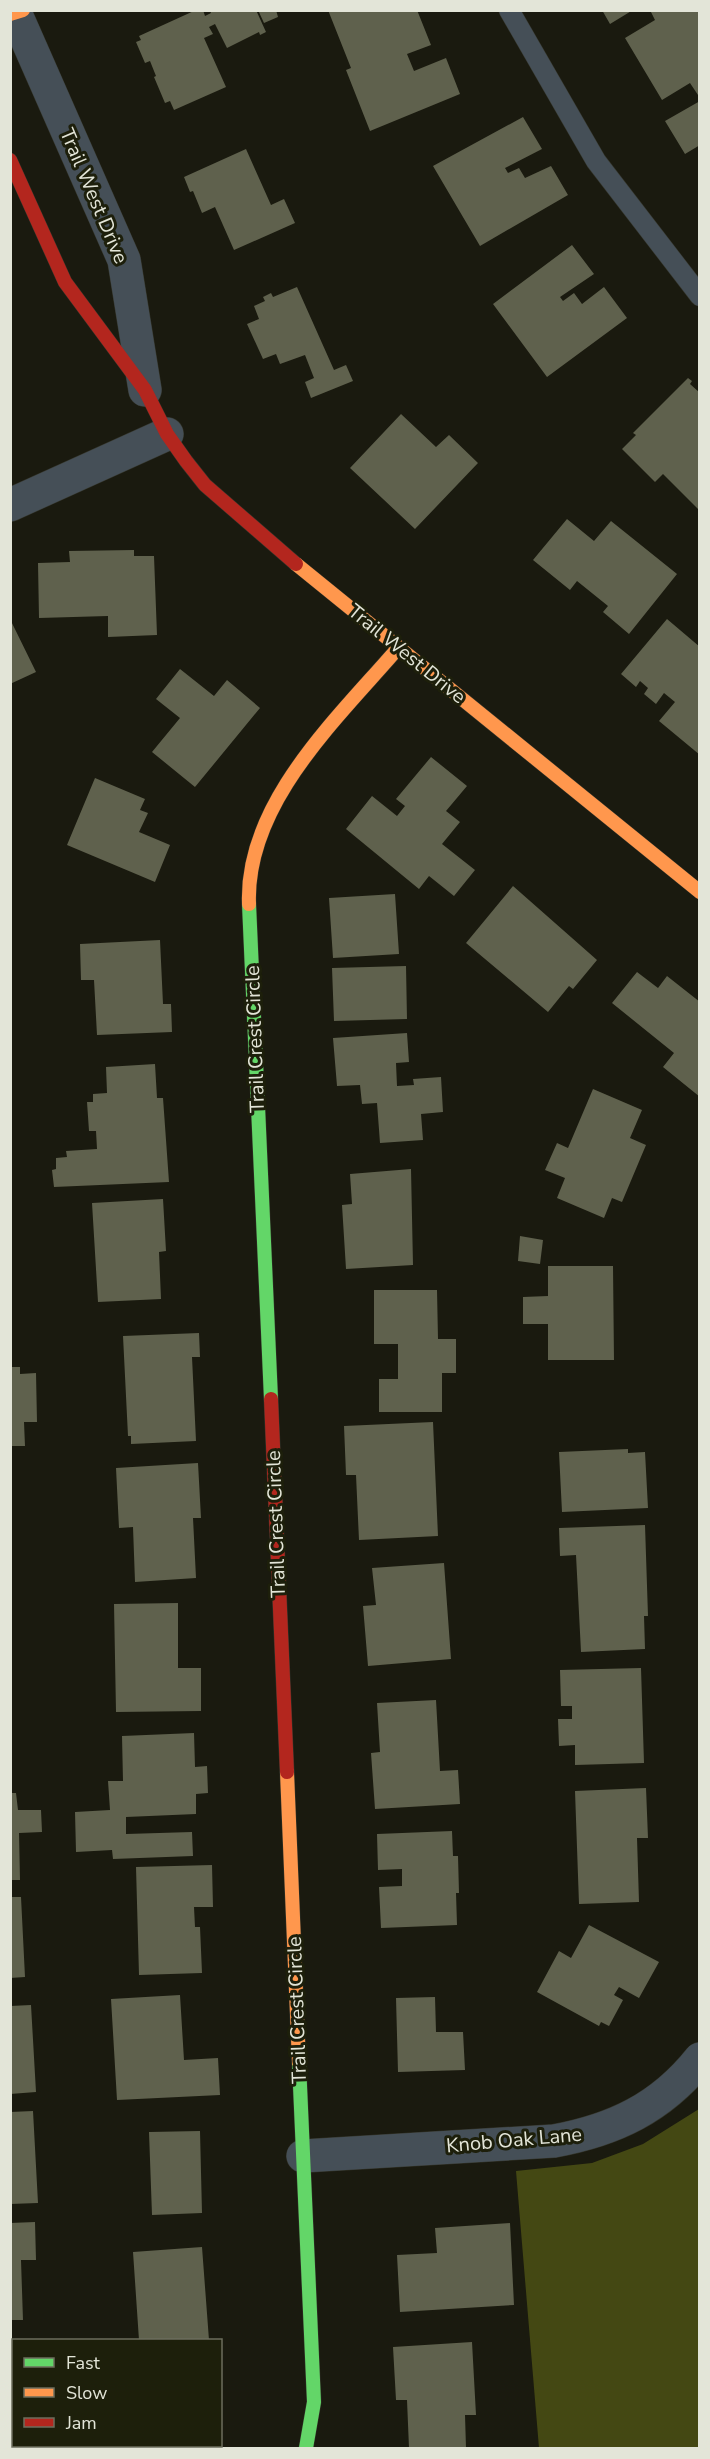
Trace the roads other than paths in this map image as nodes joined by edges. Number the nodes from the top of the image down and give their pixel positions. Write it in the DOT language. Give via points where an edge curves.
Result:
graph roads {
  1 [pos="508,10"];
  2 [pos="15,12"];
  3 [pos="10,160"];
  4 [pos="699,296"];
  5 [pos="145,390"];
  6 [pos="168,434"];
  7 [pos="10,505"];
  8 [pos="399,647"];
  9 [pos="699,892"];
  10 [pos="699,2059"];
  11 [pos="303,2156"];
  12 [pos="306,2448"];
  1 -- 4 [label="lane" via="596,161"];
  2 -- 5 [label="street, Trail West Drive" via="124,260"];
  3 -- 5 [label="street, Trail West Drive" via="64,282"];
  5 -- 6 [label="street, Trail West Drive"];
  6 -- 7 [label="street"];
  6 -- 8 [label="street, Trail West Drive" via="205,485"];
  8 -- 9 [label="street, Trail West Drive"];
  8 -- 11 [label="street, Trail Crest Circle" via="306,757 283,791 262,831 252,863 249,897"];
  10 -- 11 [label="street, Knob Oak Lane" via="685,2078 651,2106 623,2122 587,2135 554,2141"];
  11 -- 12 [label="street, Trail Crest Circle" via="314,2402"];
}
